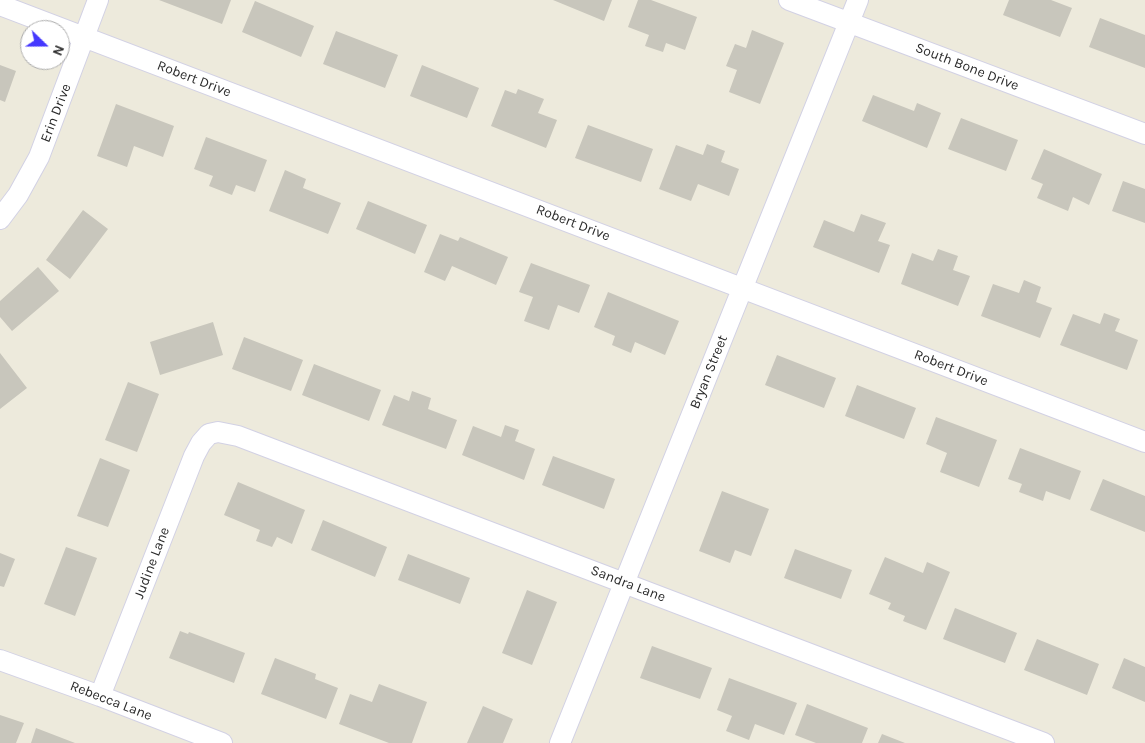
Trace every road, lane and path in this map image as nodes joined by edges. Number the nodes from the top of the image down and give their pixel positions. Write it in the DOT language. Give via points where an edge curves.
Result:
graph roads {
  1 [pos="98,0"];
  2 [pos="789,0"];
  3 [pos="858,0"];
  4 [pos="0,5"];
  5 [pos="849,23"];
  6 [pos="84,38"];
  7 [pos="1145,134"];
  8 [pos="0,219"];
  9 [pos="743,288"];
  10 [pos="209,434"];
  11 [pos="1145,442"];
  12 [pos="626,583"];
  13 [pos="0,660"];
  14 [pos="100,696"];
  15 [pos="222,743"];
  16 [pos="560,743"];
  17 [pos="1044,743"];
  1 -- 6 [label="street, Erin Drive"];
  2 -- 5 [label="street, South Bone Drive"];
  3 -- 5 [label="street, Bryan Street"];
  4 -- 6 [label="street, Robert Drive"];
  5 -- 7 [label="street, South Bone Drive"];
  5 -- 9 [label="street, Bryan Street"];
  6 -- 8 [label="street, Erin Drive" via="39,157"];
  6 -- 9 [label="street, Robert Drive"];
  9 -- 11 [label="street, Robert Drive"];
  9 -- 12 [label="street, Bryan Street"];
  10 -- 12 [label="street, Sandra Lane" via="218,432 238,436"];
  10 -- 14 [label="street, Judine Lane" via="194,456"];
  12 -- 16 [label="street, Bryan Street"];
  12 -- 17 [label="street, Sandra Lane"];
  13 -- 14 [label="street, Rebecca Lane"];
  14 -- 15 [label="street, Rebecca Lane"];
}
